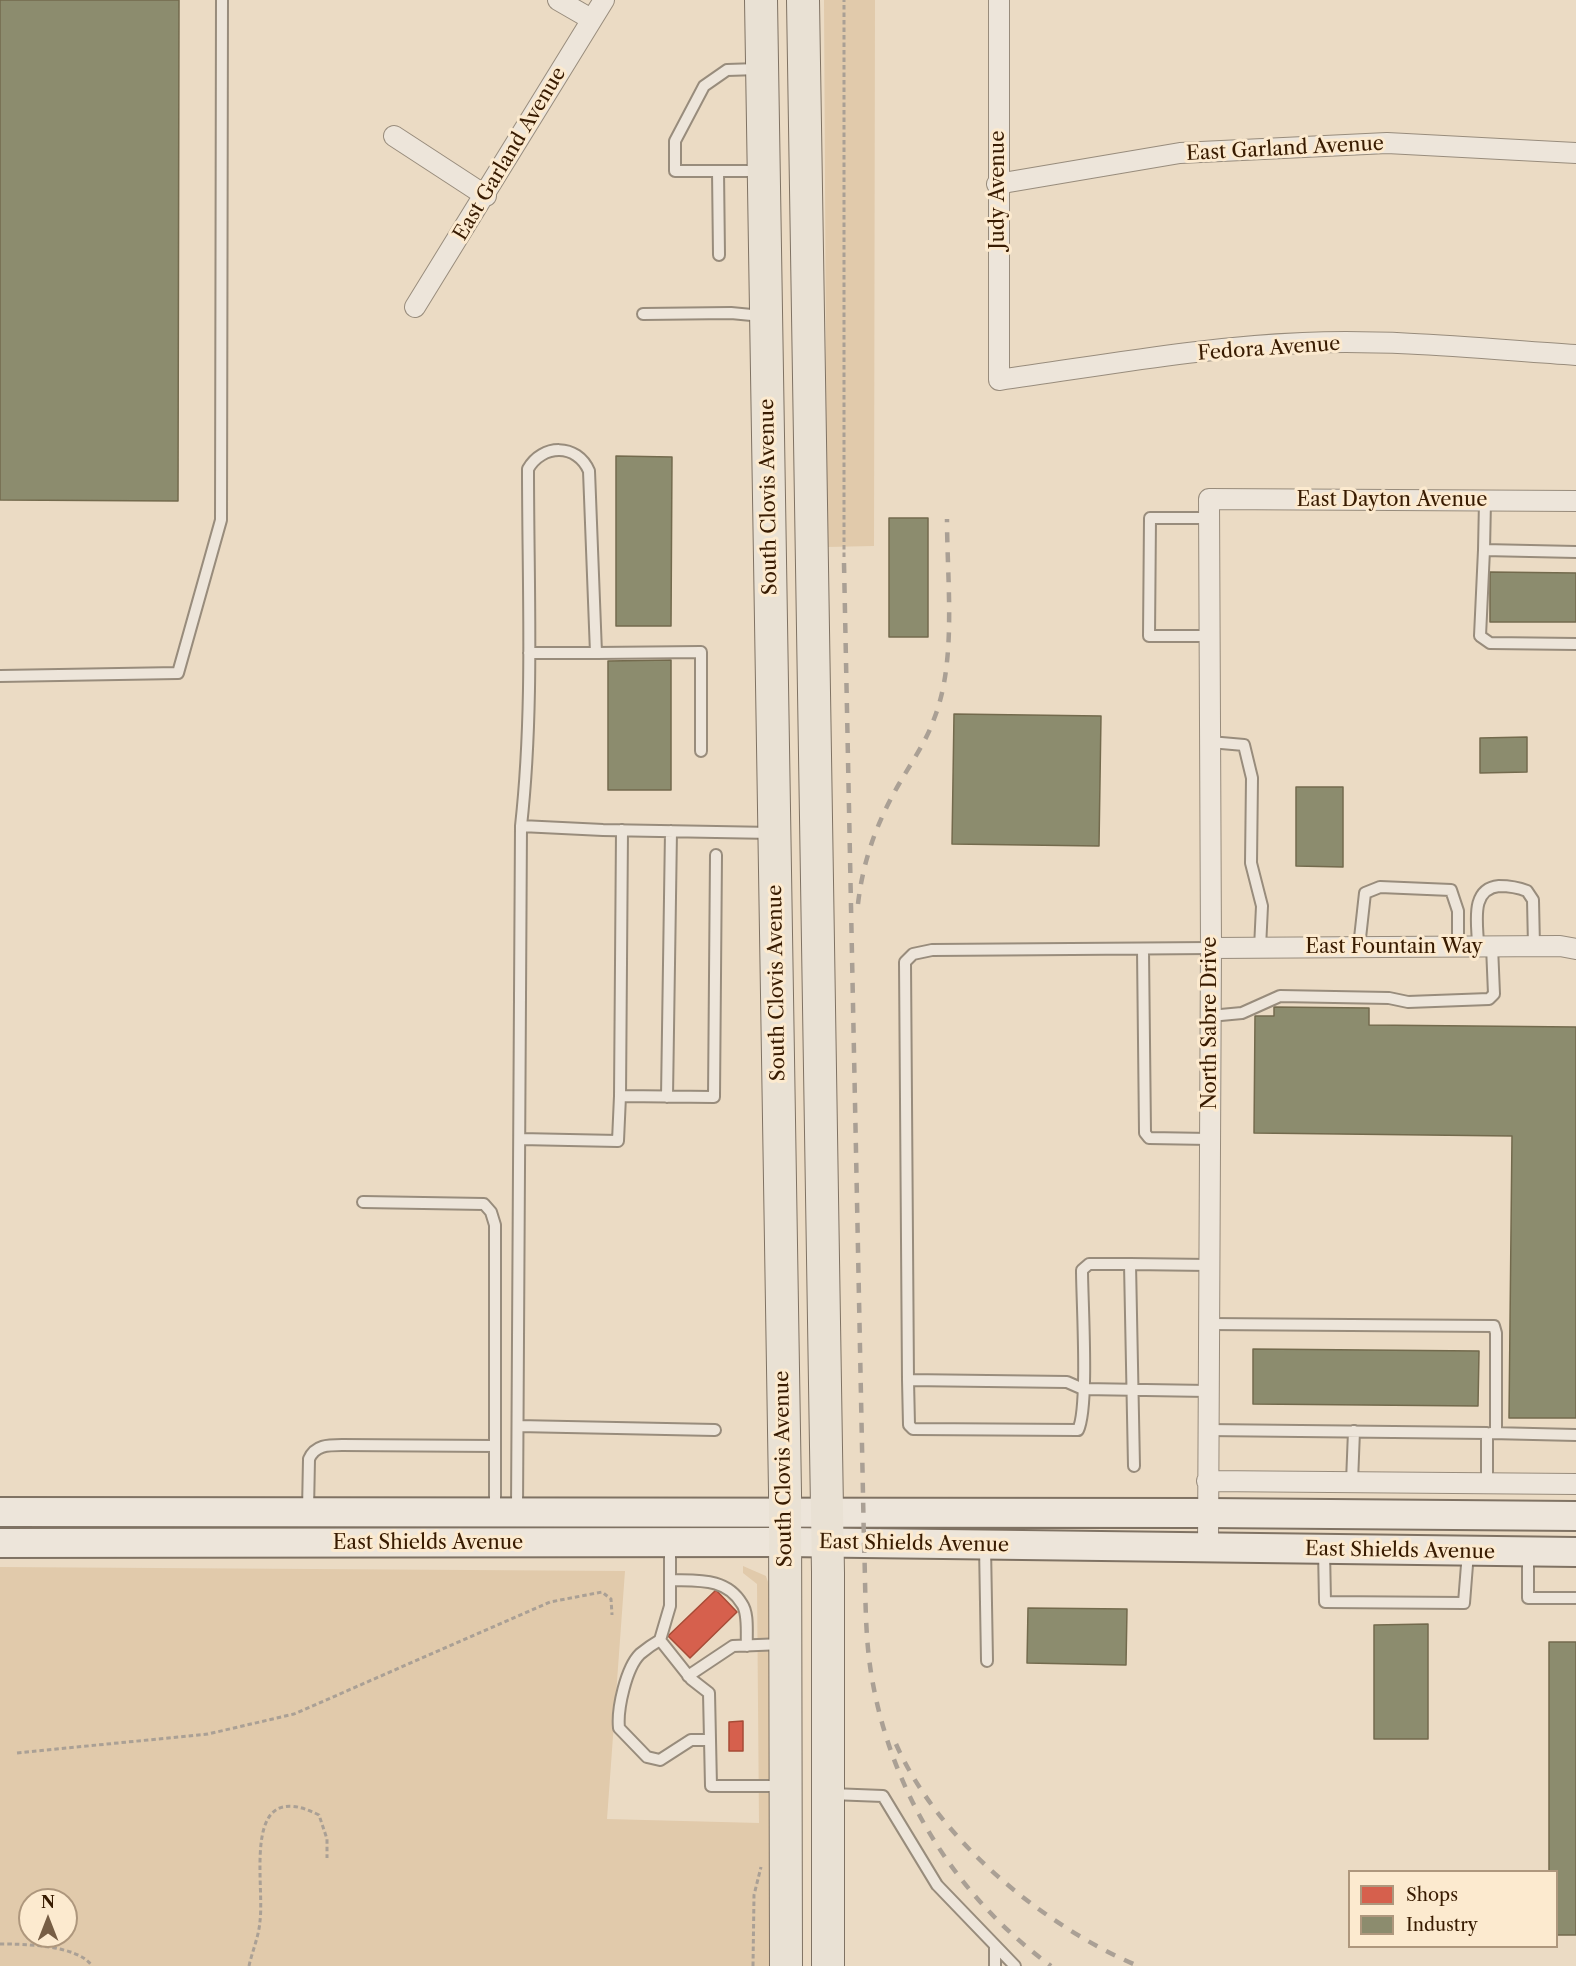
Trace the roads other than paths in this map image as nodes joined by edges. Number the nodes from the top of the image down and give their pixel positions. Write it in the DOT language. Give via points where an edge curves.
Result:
graph roads {
  1 [pos="222,0"];
  2 [pos="558,0"];
  3 [pos="604,0"];
  4 [pos="761,0"];
  5 [pos="783,0"];
  6 [pos="803,0"];
  7 [pos="999,0"];
  8 [pos="591,20"];
  9 [pos="762,69"];
  10 [pos="805,127"];
  11 [pos="394,136"];
  12 [pos="1576,153"];
  13 [pos="718,171"];
  14 [pos="764,171"];
  15 [pos="997,184"];
  16 [pos="486,195"];
  17 [pos="719,255"];
  18 [pos="415,307"];
  19 [pos="643,314"];
  20 [pos="766,316"];
  21 [pos="808,318"];
  22 [pos="1576,355"];
  23 [pos="999,380"];
  24 [pos="1485,501"];
  25 [pos="1576,501"];
  26 [pos="1209,508"];
  27 [pos="811,527"];
  28 [pos="1484,550"];
  29 [pos="1576,552"];
  30 [pos="1210,636"];
  31 [pos="1576,644"];
  32 [pos="529,653"];
  33 [pos="596,653"];
  34 [pos="0,676"];
  35 [pos="1210,742"];
  36 [pos="701,751"];
  37 [pos="521,825"];
  38 [pos="622,830"];
  39 [pos="671,831"];
  40 [pos="774,833"];
  41 [pos="716,855"];
  42 [pos="1485,946"];
  43 [pos="1534,946"];
  44 [pos="1359,947"];
  45 [pos="1458,947"];
  46 [pos="1211,948"];
  47 [pos="1260,948"];
  48 [pos="1576,949"];
  49 [pos="1143,950"];
  50 [pos="1210,1016"];
  51 [pos="620,1096"];
  52 [pos="667,1097"];
  53 [pos="520,1139"];
  54 [pos="1210,1139"];
  55 [pos="363,1202"];
  56 [pos="1130,1264"];
  57 [pos="1209,1265"];
  58 [pos="1208,1324"];
  59 [pos="908,1380"];
  60 [pos="1083,1389"];
  61 [pos="1133,1390"];
  62 [pos="1208,1391"];
  63 [pos="518,1426"];
  64 [pos="715,1430"];
  65 [pos="1207,1430"];
  66 [pos="1354,1431"];
  67 [pos="1491,1433"];
  68 [pos="1576,1435"];
  69 [pos="495,1446"];
  70 [pos="1134,1466"];
  71 [pos="1207,1482"];
  72 [pos="1352,1482"];
  73 [pos="1487,1483"];
  74 [pos="1576,1484"];
  75 [pos="0,1512"];
  76 [pos="308,1512"];
  77 [pos="827,1512"];
  78 [pos="506,1513"];
  79 [pos="1208,1513"];
  80 [pos="1576,1516"];
  81 [pos="785,1527"];
  82 [pos="0,1543"];
  83 [pos="278,1543"];
  84 [pos="670,1543"];
  85 [pos="827,1543"];
  86 [pos="985,1545"];
  87 [pos="1208,1547"];
  88 [pos="1324,1549"];
  89 [pos="1468,1552"];
  90 [pos="1528,1552"];
  91 [pos="1576,1552"];
  92 [pos="670,1581"];
  93 [pos="1576,1598"];
  94 [pos="660,1640"];
  95 [pos="786,1644"];
  96 [pos="747,1646"];
  97 [pos="987,1661"];
  98 [pos="688,1676"];
  99 [pos="710,1740"];
  100 [pos="786,1786"];
  101 [pos="828,1794"];
  102 [pos="995,1947"];
  103 [pos="786,1966"];
  104 [pos="828,1966"];
  105 [pos="995,1966"];
  106 [pos="1015,1966"];
  1 -- 34 [label="lane" via="221,520 178,673"];
  2 -- 8 [label="street"];
  3 -- 8 [label="street, East Garland Avenue"];
  4 -- 9 [label="main road, South Clovis Avenue"];
  5 -- 10 [label="main road" via="786,77"];
  6 -- 10 [label="main road, South Clovis Avenue"];
  7 -- 15 [label="street, Judy Avenue"];
  8 -- 16 [label="street, East Garland Avenue"];
  9 -- 13 [label="lane" via="727,70 704,86 675,141 675,171"];
  9 -- 14 [label="main road, South Clovis Avenue"];
  10 -- 21 [label="main road, South Clovis Avenue"];
  11 -- 16 [label="street"];
  12 -- 15 [label="street, East Garland Avenue" via="1387,143 1180,153"];
  13 -- 14 [label="lane"];
  13 -- 17 [label="lane"];
  14 -- 20 [label="main road, South Clovis Avenue"];
  14 -- 21 [label="main road" via="779,183 784,301 792,311"];
  15 -- 23 [label="street, Judy Avenue"];
  16 -- 18 [label="street, East Garland Avenue"];
  19 -- 20 [label="lane"];
  20 -- 27 [label="main road" via="775,318 786,330 790,483"];
  20 -- 40 [label="main road, South Clovis Avenue"];
  21 -- 27 [label="main road, South Clovis Avenue"];
  22 -- 23 [label="street, Fedora Avenue" via="1421,345 1303,343"];
  24 -- 25 [label="street, East Dayton Avenue"];
  24 -- 26 [label="street, East Dayton Avenue"];
  24 -- 28 [label="lane"];
  26 -- 30 [label="street, North Sabre Drive"];
  26 -- 30 [label="lane" via="1150,518 1149,636"];
  27 -- 77 [label="main road, South Clovis Avenue"];
  28 -- 29 [label="lane"];
  28 -- 31 [label="lane" via="1480,636 1490,643"];
  30 -- 35 [label="street, North Sabre Drive"];
  32 -- 33 [label="lane"];
  32 -- 33 [label="lane" via="528,470 542,453 551,450 571,452 585,461 589,471"];
  32 -- 37 [label="lane"];
  33 -- 36 [label="lane" via="701,652"];
  35 -- 46 [label="street, North Sabre Drive"];
  35 -- 47 [label="lane" via="1244,745 1252,778 1251,863 1262,906"];
  37 -- 38 [label="lane"];
  37 -- 53 [label="lane"];
  38 -- 39 [label="lane"];
  38 -- 51 [label="lane"];
  39 -- 40 [label="lane"];
  39 -- 52 [label="lane"];
  40 -- 81 [label="main road, South Clovis Avenue"];
  41 -- 52 [label="lane" via="714,1097"];
  42 -- 43 [label="street, East Fountain Way"];
  42 -- 43 [label="lane" via="1478,902 1481,893 1487,888 1507,886 1527,891 1533,900"];
  42 -- 45 [label="street, East Fountain Way"];
  42 -- 50 [label="lane" via="1494,994 1489,999 1408,1002 1389,998 1280,996 1242,1013"];
  43 -- 48 [label="street, East Fountain Way"];
  44 -- 45 [label="street, East Fountain Way"];
  44 -- 45 [label="lane" via="1365,892 1380,887 1450,890 1458,910"];
  44 -- 47 [label="street, East Fountain Way"];
  46 -- 47 [label="street, East Fountain Way"];
  46 -- 49 [label="lane"];
  46 -- 50 [label="street, North Sabre Drive"];
  49 -- 54 [label="lane" via="1145,1133 1149,1138"];
  49 -- 59 [label="lane" via="932,951 913,954 904,962"];
  50 -- 54 [label="street, North Sabre Drive"];
  51 -- 52 [label="lane"];
  51 -- 53 [label="lane" via="618,1141"];
  53 -- 63 [label="lane"];
  54 -- 57 [label="street, North Sabre Drive"];
  55 -- 69 [label="lane" via="484,1204 490,1212 495,1225"];
  56 -- 57 [label="lane"];
  56 -- 60 [label="lane" via="1089,1264 1082,1270"];
  56 -- 61 [label="lane"];
  57 -- 58 [label="street, North Sabre Drive"];
  58 -- 62 [label="street, North Sabre Drive"];
  58 -- 67 [label="lane" via="1494,1326"];
  59 -- 60 [label="lane" via="1067,1382"];
  59 -- 60 [label="lane" via="909,1425 913,1429 1078,1430"];
  60 -- 61 [label="lane"];
  61 -- 62 [label="lane"];
  61 -- 70 [label="lane"];
  62 -- 65 [label="street, North Sabre Drive"];
  63 -- 64 [label="lane"];
  63 -- 78 [label="lane"];
  65 -- 66 [label="lane"];
  65 -- 71 [label="street, North Sabre Drive"];
  66 -- 67 [label="lane"];
  66 -- 72 [label="lane"];
  67 -- 68 [label="lane"];
  67 -- 73 [label="lane"];
  69 -- 76 [label="lane" via="320,1447 309,1459"];
  69 -- 78 [label="lane"];
  71 -- 72 [label="street"];
  71 -- 79 [label="street, North Sabre Drive"];
  72 -- 73 [label="street"];
  73 -- 74 [label="street"];
  75 -- 76 [label="main road, East Shields Avenue"];
  76 -- 78 [label="main road, East Shields Avenue"];
  77 -- 79 [label="main road, East Shields Avenue"];
  77 -- 81 [label="main road, East Shields Avenue"];
  77 -- 85 [label="main road, South Clovis Avenue"];
  78 -- 81 [label="main road, East Shields Avenue"];
  78 -- 83 [label="main road" via="480,1527 351,1528"];
  79 -- 80 [label="main road, East Shields Avenue"];
  79 -- 87 [label="street, North Sabre Drive"];
  81 -- 84 [label="main road, East Shields Avenue"];
  81 -- 85 [label="main road, East Shields Avenue"];
  81 -- 95 [label="main road, South Clovis Avenue"];
  82 -- 83 [label="main road, East Shields Avenue"];
  83 -- 84 [label="main road, East Shields Avenue"];
  84 -- 92 [label="lane"];
  85 -- 86 [label="main road, East Shields Avenue"];
  85 -- 101 [label="main road, South Clovis Avenue"];
  86 -- 87 [label="main road, East Shields Avenue"];
  86 -- 97 [label="lane"];
  87 -- 88 [label="main road, East Shields Avenue"];
  88 -- 89 [label="main road, East Shields Avenue"];
  88 -- 89 [label="lane" via="1324,1602 1464,1603"];
  89 -- 90 [label="main road, East Shields Avenue"];
  90 -- 91 [label="main road, East Shields Avenue"];
  90 -- 93 [label="lane" via="1528,1598"];
  92 -- 94 [label="lane" via="670,1606"];
  92 -- 96 [label="lane" via="712,1582 726,1587 742,1604"];
  94 -- 98 [label="lane"];
  94 -- 99 [label="lane" via="638,1656 631,1670 618,1707 619,1728 647,1756 660,1760 691,1740"];
  95 -- 96 [label="lane"];
  95 -- 100 [label="main road, South Clovis Avenue"];
  96 -- 98 [label="lane" via="733,1646"];
  98 -- 99 [label="lane" via="709,1694"];
  99 -- 100 [label="lane" via="711,1786"];
  100 -- 103 [label="main road, South Clovis Avenue"];
  101 -- 102 [label="lane" via="883,1796 937,1885"];
  101 -- 104 [label="main road, South Clovis Avenue"];
  102 -- 105 [label="lane"];
  102 -- 106 [label="lane"];
}
